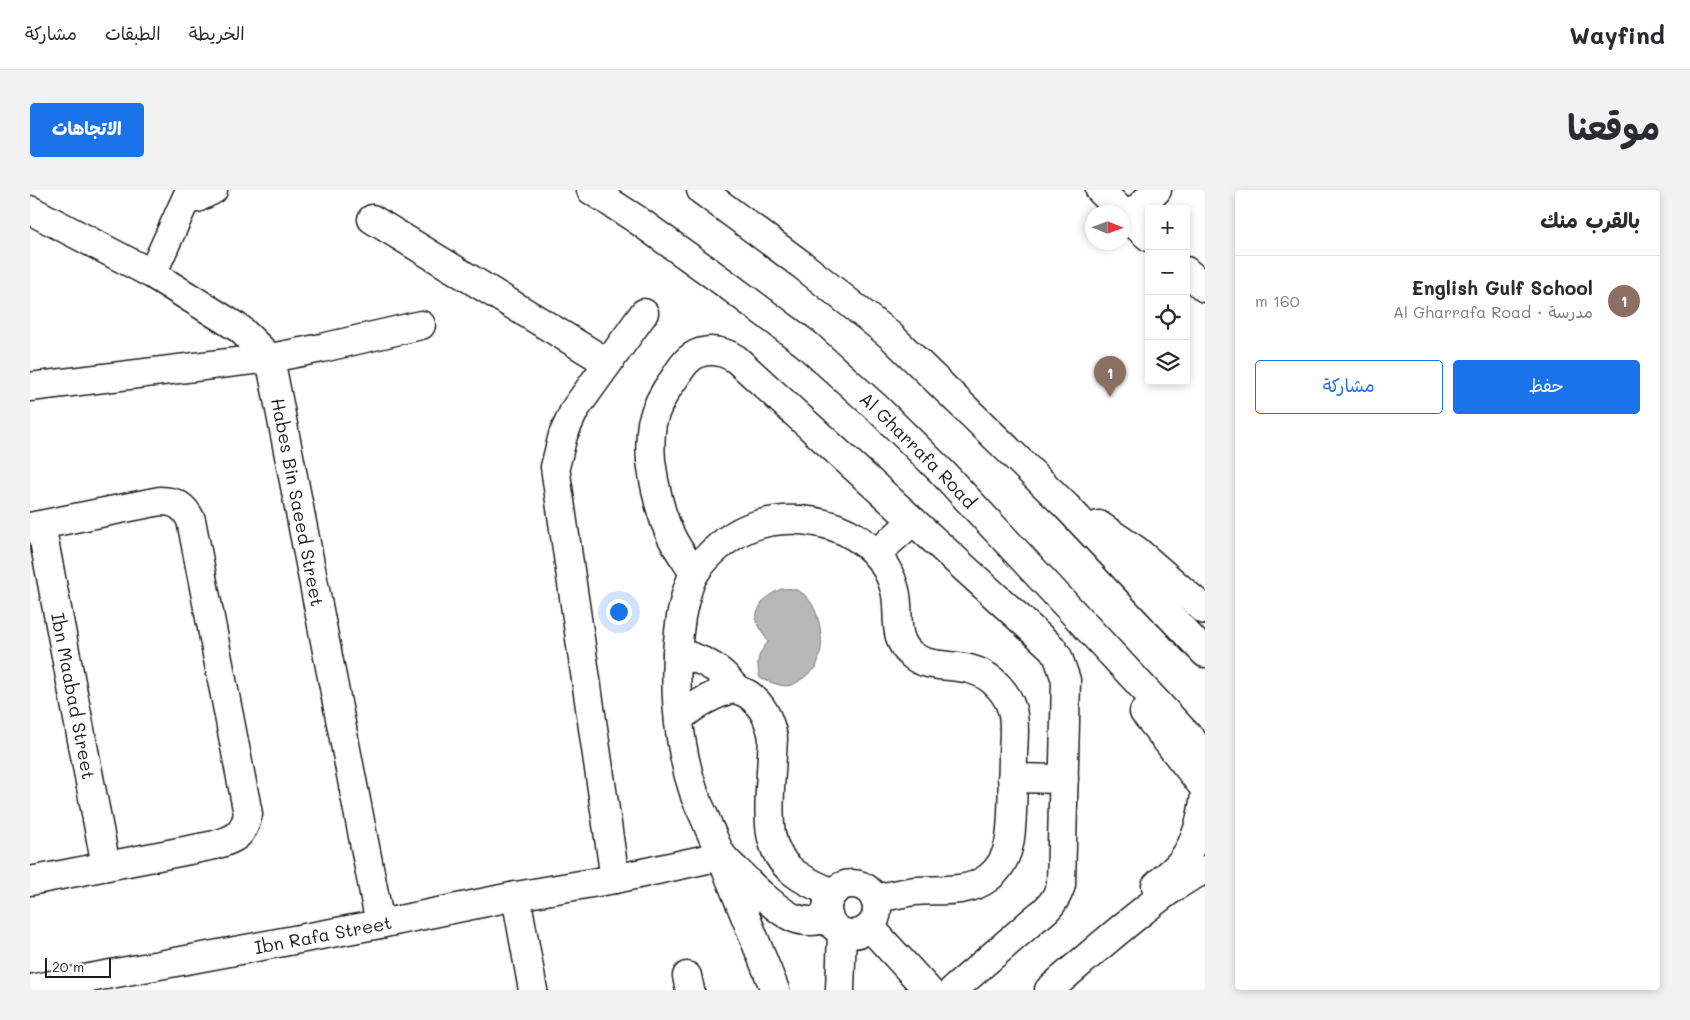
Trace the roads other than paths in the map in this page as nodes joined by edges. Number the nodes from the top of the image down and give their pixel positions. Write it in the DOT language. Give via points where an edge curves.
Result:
graph roads {
  1 [pos="213,190"];
  2 [pos="591,190"];
  3 [pos="701,190"];
  4 [pos="1100,190"];
  5 [pos="1157,190"];
  6 [pos="188,195"];
  7 [pos="1115,205"];
  8 [pos="30,210"];
  9 [pos="1130,210"];
  10 [pos="372,219"];
  11 [pos="1130,220"];
  12 [pos="1145,233"];
  13 [pos="152,274"];
  14 [pos="1190,275"];
  15 [pos="1205,288"];
  16 [pos="644,313"];
  17 [pos="422,325"];
  18 [pos="270,358"];
  19 [pos="608,363"];
  20 [pos="30,387"];
  21 [pos="1067,508"];
  22 [pos="913,521"];
  23 [pos="36,526"];
  24 [pos="877,553"];
  25 [pos="694,573"];
  26 [pos="1067,606"];
  27 [pos="1205,610"];
  28 [pos="1205,653"];
  29 [pos="677,654"];
  30 [pos="736,688"];
  31 [pos="679,719"];
  32 [pos="1205,754"];
  33 [pos="1012,778"];
  34 [pos="1064,779"];
  35 [pos="1205,789"];
  36 [pos="1205,794"];
  37 [pos="722,856"];
  38 [pos="106,866"];
  39 [pos="1205,870"];
  40 [pos="615,879"];
  41 [pos="30,881"];
  42 [pos="516,896"];
  43 [pos="875,899"];
  44 [pos="847,921"];
  45 [pos="380,924"];
  46 [pos="1108,939"];
  47 [pos="30,989"];
  48 [pos="533,990"];
  49 [pos="775,990"];
  50 [pos="840,990"];
  51 [pos="858,990"];
  52 [pos="928,990"];
  53 [pos="953,990"];
  54 [pos="1050,990"];
  1 -- 6 [label="main road" via="197,198"];
  2 -- 26 [label="main road, Al Gharrafa Road" via="636,219 806,344 944,473"];
  3 -- 21 [label="main road" via="891,336"];
  4 -- 7 [label="main road"];
  5 -- 9 [label="main road"];
  6 -- 13 [label="main road"];
  8 -- 13 [label="main road"];
  10 -- 19 [label="main road"];
  11 -- 12 [label="main road"];
  13 -- 18 [label="main road" via="240,329"];
  14 -- 15 [label="main road"];
  16 -- 19 [label="main road"];
  17 -- 18 [label="main road"];
  18 -- 20 [label="main road"];
  18 -- 45 [label="main road, Habes Bin Saeed Street"];
  19 -- 40 [label="main road" via="575,410 563,435 555,467"];
  21 -- 27 [label="main road" via="1136,550"];
  21 -- 28 [label="main road"];
  22 -- 24 [label="main road"];
  22 -- 25 [label="main road" via="736,360 717,351 706,351 687,361 668,387 652,422 650,442 661,508 671,536"];
  22 -- 34 [label="main road" via="1058,657 1066,680"];
  23 -- 38 [label="main road, Ibn Maabad Street"];
  23 -- 38 [label="main road" via="160,501 179,504 191,520 248,814 245,827 238,836 226,842"];
  24 -- 25 [label="main road" via="838,527 780,519 739,533 717,547"];
  24 -- 33 [label="main road" via="892,578 896,592 897,630 902,644 924,662 977,671 992,680 1005,694 1012,711 1014,729"];
  25 -- 29 [label="main road" via="684,602"];
  26 -- 32 [label="main road, Al Gharrafa Road"];
  26 -- 35 [label="main road" via="1087,640"];
  29 -- 30 [label="main road" via="704,661"];
  29 -- 31 [label="main road"];
  30 -- 31 [label="main road" via="705,699"];
  30 -- 44 [label="main road" via="758,703 773,738 769,826 772,842 791,870"];
  31 -- 37 [label="main road" via="695,796"];
  33 -- 34 [label="main road"];
  33 -- 43 [label="main road" via="1009,844 1001,863 987,878 962,889 917,891"];
  34 -- 53 [label="main road" via="1062,874 1057,896 1045,912"];
  36 -- 46 [label="main road" via="1202,818 1182,861"];
  37 -- 40 [label="main road, Ibn Rafa Street"];
  37 -- 44 [label="main road" via="755,890 793,919 805,922"];
  37 -- 49 [label="main road"];
  38 -- 41 [label="main road"];
  39 -- 46 [label="main road" via="1165,894"];
  40 -- 42 [label="main road, Ibn Rafa Street"];
  42 -- 45 [label="main road, Ibn Rafa Street"];
  42 -- 48 [label="main road"];
  43 -- 44 [label="main road" via="877,914 874,921"];
  43 -- 44 [label="main road" via="864,887 856,884 839,888"];
  44 -- 50 [label="main road"];
  44 -- 51 [label="main road"];
  44 -- 52 [label="main road"];
  45 -- 47 [label="main road, Ibn Rafa Street"];
  46 -- 54 [label="main road"];
}
